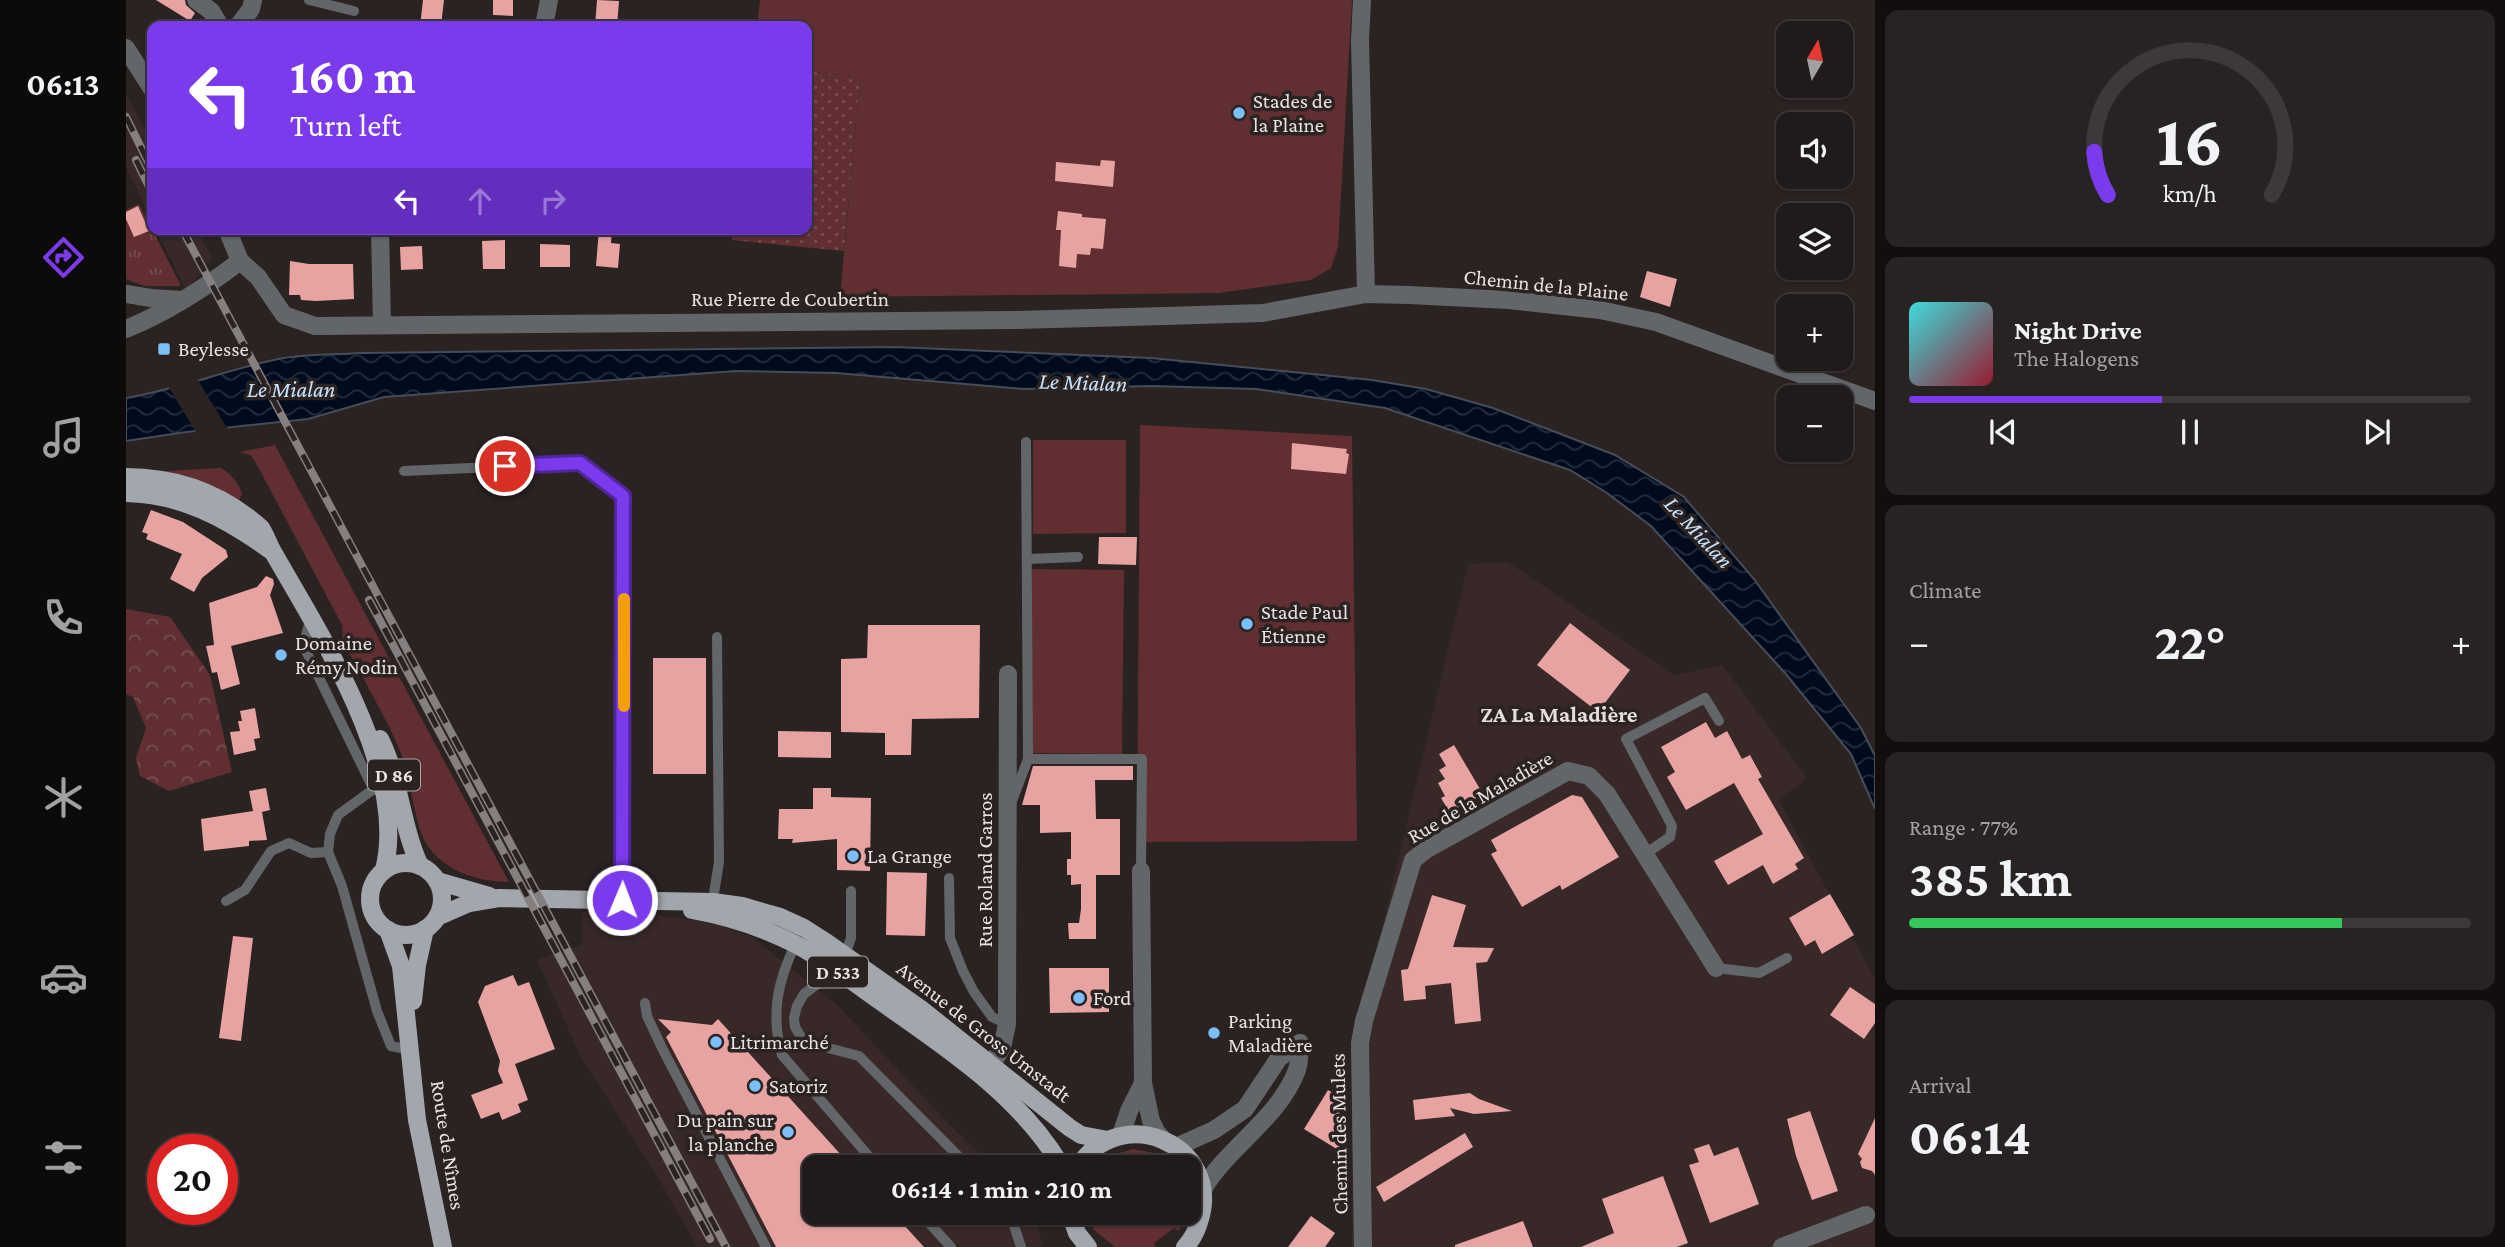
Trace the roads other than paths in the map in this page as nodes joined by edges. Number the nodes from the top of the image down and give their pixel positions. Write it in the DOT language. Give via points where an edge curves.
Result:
graph roads {
  1 [pos="196,0"];
  2 [pos="253,0"];
  3 [pos="309,0"];
  4 [pos="549,0"];
  5 [pos="1362,0"];
  6 [pos="354,11"];
  7 [pos="217,21"];
  8 [pos="242,21"];
  9 [pos="545,21"];
  10 [pos="126,48"];
  11 [pos="147,81"];
  12 [pos="229,235"];
  13 [pos="380,235"];
  14 [pos="240,261"];
  15 [pos="126,294"];
  16 [pos="1366,295"];
  17 [pos="126,300"];
  18 [pos="182,300"];
  19 [pos="151,319"];
  20 [pos="383,325"];
  21 [pos="126,329"];
  22 [pos="1875,401"];
  23 [pos="1026,442"];
  24 [pos="404,471"];
  25 [pos="126,477"];
  26 [pos="126,493"];
  27 [pos="273,552"];
  28 [pos="1078,557"];
  29 [pos="1028,559"];
  30 [pos="311,618"];
  31 [pos="717,637"];
  32 [pos="1008,674"];
  33 [pos="350,691"];
  34 [pos="1719,721"];
  35 [pos="1027,759"];
  36 [pos="378,787"];
  37 [pos="1009,811"];
  38 [pos="328,852"];
  39 [pos="1645,854"];
  40 [pos="420,866"];
  41 [pos="384,870"];
  42 [pos="1141,871"];
  43 [pos="949,878"];
  44 [pos="437,881"];
  45 [pos="851,891"];
  46 [pos="499,898"];
  47 [pos="629,900"];
  48 [pos="226,901"];
  49 [pos="712,908"];
  50 [pos="431,923"];
  51 [pos="388,930"];
  52 [pos="799,936"];
  53 [pos="845,955"];
  54 [pos="1787,958"];
  55 [pos="1716,968"];
  56 [pos="845,976"];
  57 [pos="645,1003"];
  58 [pos="1364,1021"];
  59 [pos="1007,1024"];
  60 [pos="411,1050"];
  61 [pos="992,1063"];
  62 [pos="1143,1083"];
  63 [pos="1115,1138"];
  64 [pos="1170,1143"];
  65 [pos="868,1155"];
  66 [pos="957,1155"];
  67 [pos="1053,1155"];
  68 [pos="1089,1155"];
  69 [pos="1203,1189"];
  70 [pos="1866,1215"];
  71 [pos="931,1225"];
  72 [pos="1014,1225"];
  73 [pos="1074,1225"];
  74 [pos="1199,1238"];
  75 [pos="1080,1242"];
  76 [pos="443,1247"];
  77 [pos="766,1247"];
  78 [pos="951,1247"];
  79 [pos="1021,1247"];
  80 [pos="1185,1247"];
  81 [pos="1363,1247"];
  82 [pos="1782,1247"];
  1 -- 7 [label="street"];
  2 -- 8 [label="street"];
  3 -- 6 [label="lane"];
  4 -- 9 [label="street"];
  5 -- 16 [label="street"];
  10 -- 11 [label="street"];
  12 -- 14 [label="street"];
  13 -- 20 [label="street"];
  14 -- 18 [label="street"];
  14 -- 20 [label="street, Rue Pierre de Coubertin" via="258,277 284,315 314,326"];
  15 -- 18 [label="street"];
  16 -- 20 [label="street, Rue Pierre de Coubertin" via="1235,314"];
  16 -- 22 [label="street, Chemin de la Plaine" via="1509,300 1600,310 1656,322"];
  17 -- 19 [label="street"];
  18 -- 19 [label="street"];
  19 -- 21 [label="street"];
  23 -- 29 [label="lane"];
  24 -- 47 [label="lane" via="580,463 623,496"];
  25 -- 27 [label="main road, D 86" via="159,479 215,495 261,528"];
  26 -- 27 [label="main road, D 86" via="197,506"];
  27 -- 30 [label="main road, D 86"];
  28 -- 29 [label="lane"];
  29 -- 35 [label="lane"];
  30 -- 33 [label="main road, D 86"];
  30 -- 36 [label="lane" via="303,645"];
  31 -- 49 [label="lane" via="719,862"];
  32 -- 37 [label="street, Rue Roland Garros"];
  33 -- 36 [label="main road, D 86" via="374,751"];
  33 -- 40 [label="main road, D 86" via="384,746 410,845"];
  34 -- 39 [label="lane" via="1705,698 1626,738 1672,826 1670,838"];
  35 -- 37 [label="lane"];
  35 -- 42 [label="lane" via="1142,759"];
  36 -- 38 [label="lane" via="338,815"];
  36 -- 41 [label="main road, D 86" via="389,838"];
  37 -- 59 [label="street, Rue Roland Garros"];
  38 -- 48 [label="lane" via="311,853 289,843 271,851 245,890"];
  38 -- 60 [label="lane" via="391,1046"];
  39 -- 55 [label="street, Rue de la Maladière"];
  39 -- 58 [label="street, Rue de la Maladière" via="1607,794 1589,776 1569,771 1427,849 1413,860"];
  40 -- 41 [label="main road" via="398,864"];
  40 -- 44 [label="main road"];
  41 -- 51 [label="main road" via="373,885 370,904"];
  42 -- 62 [label="street"];
  43 -- 59 [label="lane" via="950,938 962,971 992,1017"];
  44 -- 46 [label="main road, Avenue de Gross Umstadt / D 533"];
  44 -- 50 [label="main road" via="442,903"];
  45 -- 53 [label="lane" via="851,938"];
  46 -- 47 [label="main road, Avenue de Gross Umstadt / D 533"];
  46 -- 50 [label="main road, Avenue de Gross Umstadt / D 533" via="469,903"];
  47 -- 49 [label="main road, Avenue de Gross Umstadt / D 533"];
  49 -- 52 [label="main road, Avenue de Gross Umstadt / D 533" via="770,933"];
  50 -- 51 [label="main road" via="406,935"];
  50 -- 60 [label="main road, Route de Nîmes" via="417,965"];
  51 -- 60 [label="main road, Route de Nîmes" via="401,965"];
  52 -- 53 [label="main road, Avenue de Gross Umstadt / D 533"];
  52 -- 56 [label="main road, Avenue de Gross Umstadt / D 533"];
  52 -- 65 [label="lane" via="786,964 775,1016 782,1055"];
  53 -- 61 [label="main road, Avenue de Gross Umstadt / D 533"];
  54 -- 55 [label="lane" via="1759,973"];
  56 -- 66 [label="lane" via="824,979 804,994 794,1018 801,1037 859,1056"];
  56 -- 67 [label="main road, Avenue de Gross Umstadt / D 533" via="985,1078"];
  57 -- 77 [label="lane" via="662,1048"];
  58 -- 81 [label="street, Chemin des Mulets" via="1360,1044"];
  59 -- 61 [label="street, Rue Roland Garros" via="1002,1048"];
  60 -- 76 [label="main road, Route de Nîmes" via="417,1120"];
  61 -- 63 [label="main road, Avenue de Gross Umstadt / D 533" via="1081,1135"];
  62 -- 63 [label="street"];
  62 -- 64 [label="street" via="1151,1121"];
  63 -- 64 [label="main road, Avenue de Gross Umstadt" via="1149,1135"];
  63 -- 68 [label="main road"];
  64 -- 69 [label="main road" via="1193,1166"];
  64 -- 69 [label="street" via="1214,1130 1245,1109 1279,1058 1300,1043 1298,1068 1282,1097 1217,1167"];
  69 -- 74 [label="main road"];
  70 -- 82 [label="street"];
  71 -- 78 [label="lane"];
  72 -- 79 [label="lane"];
  73 -- 75 [label="main road"];
  74 -- 80 [label="main road"];
}
